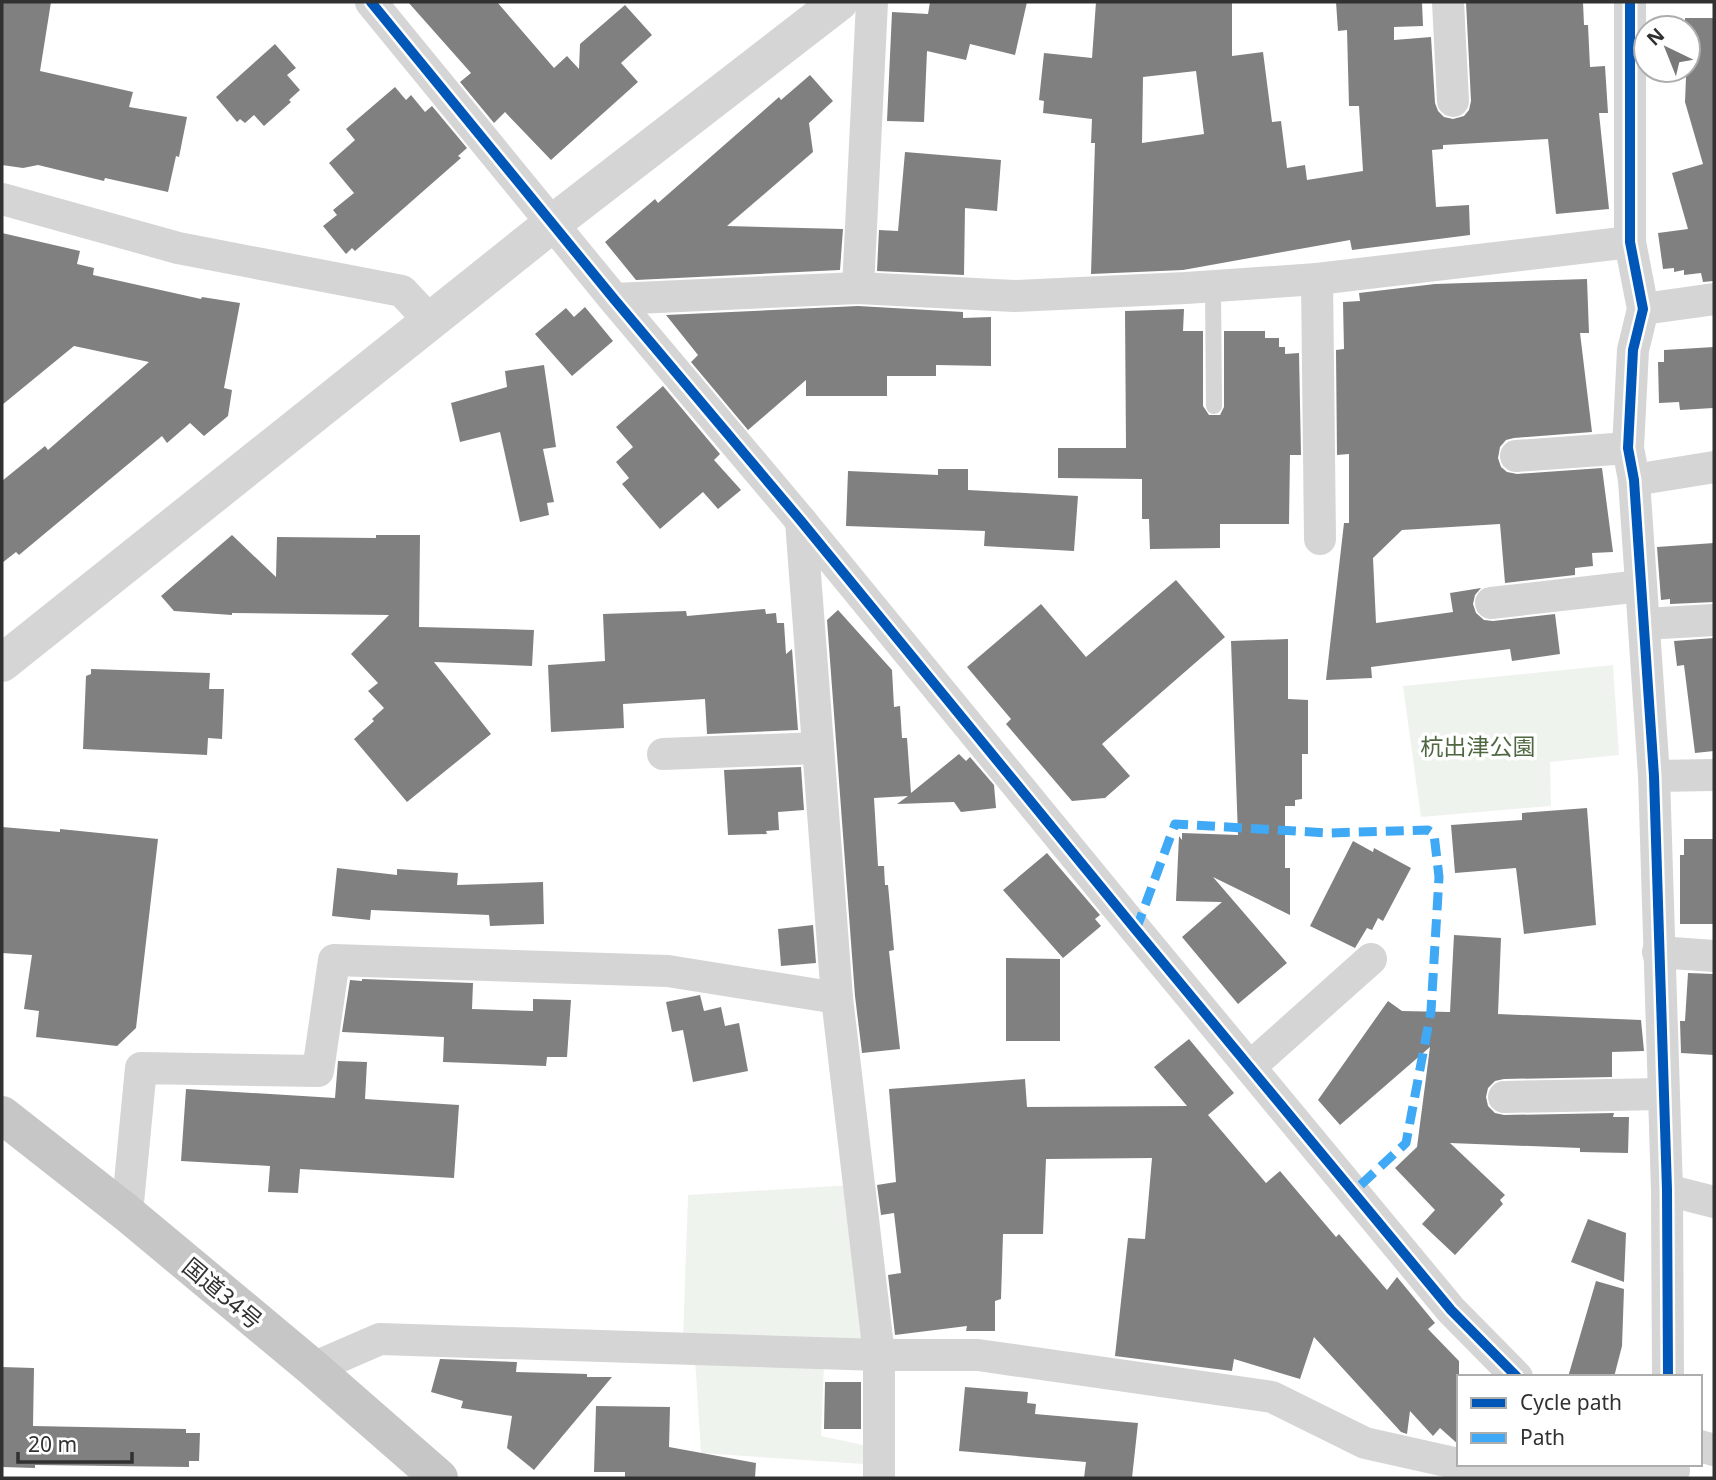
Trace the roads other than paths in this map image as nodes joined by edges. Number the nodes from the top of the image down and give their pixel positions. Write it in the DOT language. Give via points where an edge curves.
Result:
graph roads {
  1 [pos="372,2"];
  2 [pos="839,2"];
  3 [pos="872,2"];
  4 [pos="1448,2"];
  5 [pos="1630,2"];
  6 [pos="1453,101"];
  7 [pos="2,199"];
  8 [pos="552,223"];
  9 [pos="1629,242"];
  10 [pos="1317,279"];
  11 [pos="1213,287"];
  12 [pos="858,288"];
  13 [pos="614,299"];
  14 [pos="1714,299"];
  15 [pos="1643,309"];
  16 [pos="429,321"];
  17 [pos="1214,406"];
  18 [pos="1628,448"];
  19 [pos="1516,456"];
  20 [pos="1714,467"];
  21 [pos="1634,480"];
  22 [pos="801,520"];
  23 [pos="1320,539"];
  24 [pos="1641,586"];
  25 [pos="1491,603"];
  26 [pos="1714,620"];
  27 [pos="1644,624"];
  28 [pos="3,661"];
  29 [pos="818,748"];
  30 [pos="663,754"];
  31 [pos="1714,775"];
  32 [pos="1654,776"];
  33 [pos="1658,953"];
  34 [pos="1714,956"];
  35 [pos="1371,959"];
  36 [pos="837,998"];
  37 [pos="1250,1067"];
  38 [pos="1663,1094"];
  39 [pos="1504,1097"];
  40 [pos="2,1115"];
  41 [pos="1667,1190"];
  42 [pos="1714,1202"];
  43 [pos="127,1213"];
  44 [pos="879,1355"];
  45 [pos="313,1368"];
  46 [pos="1515,1375"];
  47 [pos="1668,1375"];
  48 [pos="1457,1463"];
  49 [pos="1469,1466"];
  50 [pos="1674,1471"];
  51 [pos="430,1476"];
  52 [pos="878,1478"];
  53 [pos="1580,1478"];
  54 [pos="1601,1478"];
  1 -- 8 [label="street"];
  2 -- 8 [label="street"];
  3 -- 12 [label="street"];
  4 -- 6 [label="street"];
  5 -- 9 [label="street"];
  7 -- 16 [label="street" via="178,248 402,291"];
  8 -- 13 [label="street"];
  8 -- 16 [label="street"];
  9 -- 10 [label="street"];
  9 -- 15 [label="street"];
  10 -- 11 [label="street"];
  10 -- 23 [label="street"];
  11 -- 12 [label="street" via="1014,296"];
  11 -- 17 [label="lane"];
  12 -- 13 [label="street"];
  13 -- 22 [label="street"];
  14 -- 15 [label="street"];
  15 -- 18 [label="street" via="1633,350"];
  16 -- 28 [label="street"];
  18 -- 19 [label="street"];
  18 -- 21 [label="street"];
  20 -- 21 [label="street"];
  21 -- 24 [label="street"];
  22 -- 29 [label="street"];
  22 -- 37 [label="street"];
  24 -- 25 [label="street"];
  24 -- 27 [label="street"];
  26 -- 27 [label="street"];
  27 -- 32 [label="street"];
  29 -- 30 [label="street"];
  29 -- 36 [label="street"];
  31 -- 32 [label="street"];
  32 -- 33 [label="street"];
  33 -- 34 [label="street"];
  33 -- 38 [label="street"];
  35 -- 37 [label="street"];
  36 -- 43 [label="street" via="668,971 334,960 318,1071 141,1068"];
  36 -- 44 [label="street"];
  37 -- 46 [label="street" via="1451,1310"];
  38 -- 39 [label="street"];
  38 -- 41 [label="street"];
  40 -- 43 [label="highway, 国道34号"];
  41 -- 42 [label="street"];
  41 -- 47 [label="street"];
  43 -- 45 [label="highway, 国道34号"];
  44 -- 45 [label="street" via="380,1339"];
  44 -- 48 [label="street" via="978,1355 1272,1398 1365,1443"];
  44 -- 52 [label="street"];
  45 -- 51 [label="highway, 国道34号"];
  49 -- 53 [label="street"];
  50 -- 54 [label="street"];
}
